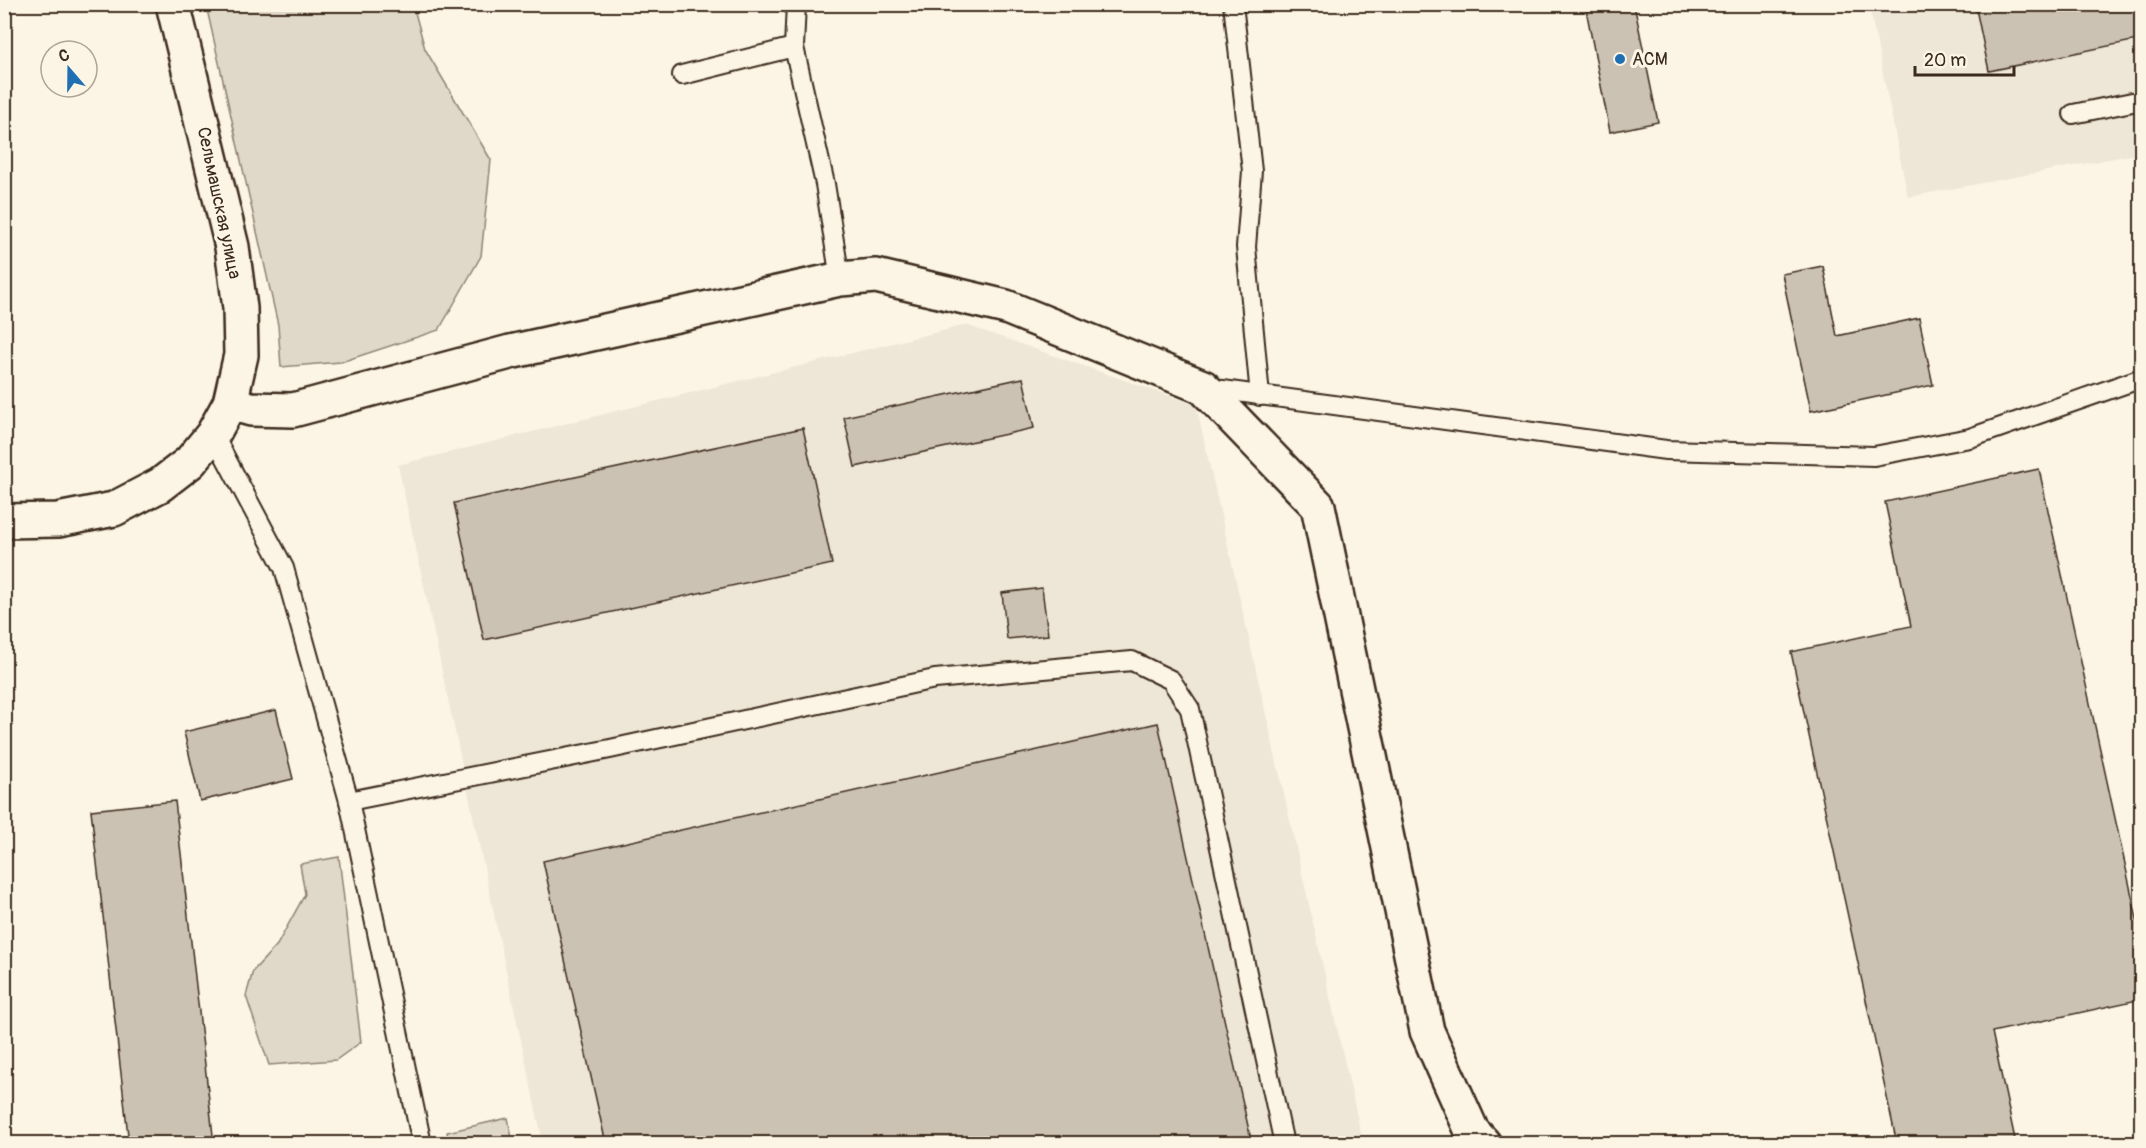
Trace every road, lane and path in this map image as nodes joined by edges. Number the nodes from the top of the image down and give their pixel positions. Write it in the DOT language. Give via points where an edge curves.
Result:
graph roads {
  1 [pos="173,4"];
  2 [pos="795,4"];
  3 [pos="1233,4"];
  4 [pos="794,47"];
  5 [pos="682,75"];
  6 [pos="2142,100"];
  7 [pos="2073,114"];
  8 [pos="840,279"];
  9 [pos="2142,378"];
  10 [pos="1203,387"];
  11 [pos="1260,396"];
  12 [pos="230,403"];
  13 [pos="213,434"];
  14 [pos="4,521"];
  15 [pos="349,801"];
  16 [pos="422,1143"];
  17 [pos="1284,1143"];
  18 [pos="1484,1143"];
  1 -- 12 [label="main road, Сельмашская улица" via="232,247 241,355"];
  2 -- 4 [label="lane"];
  3 -- 11 [label="lane" via="1252,171 1246,247"];
  4 -- 5 [label="lane"];
  4 -- 8 [label="lane" via="825,184"];
  6 -- 7 [label="lane"];
  8 -- 10 [label="main road" via="876,276 1006,307"];
  8 -- 12 [label="main road" via="510,352 293,410 251,409"];
  9 -- 11 [label="lane" via="1970,438 1874,456 1666,450"];
  10 -- 11 [label="lane"];
  10 -- 18 [label="main road" via="1318,506 1426,1032 1472,1131"];
  12 -- 13 [label="main road, Сельмашская улица"];
  13 -- 14 [label="main road, Сельмашская улица" via="190,462 168,479 114,508 58,520"];
  13 -- 15 [label="lane" via="284,568"];
  15 -- 16 [label="lane"];
  15 -- 17 [label="lane" via="935,679 1132,661 1171,680 1190,709"];
}
